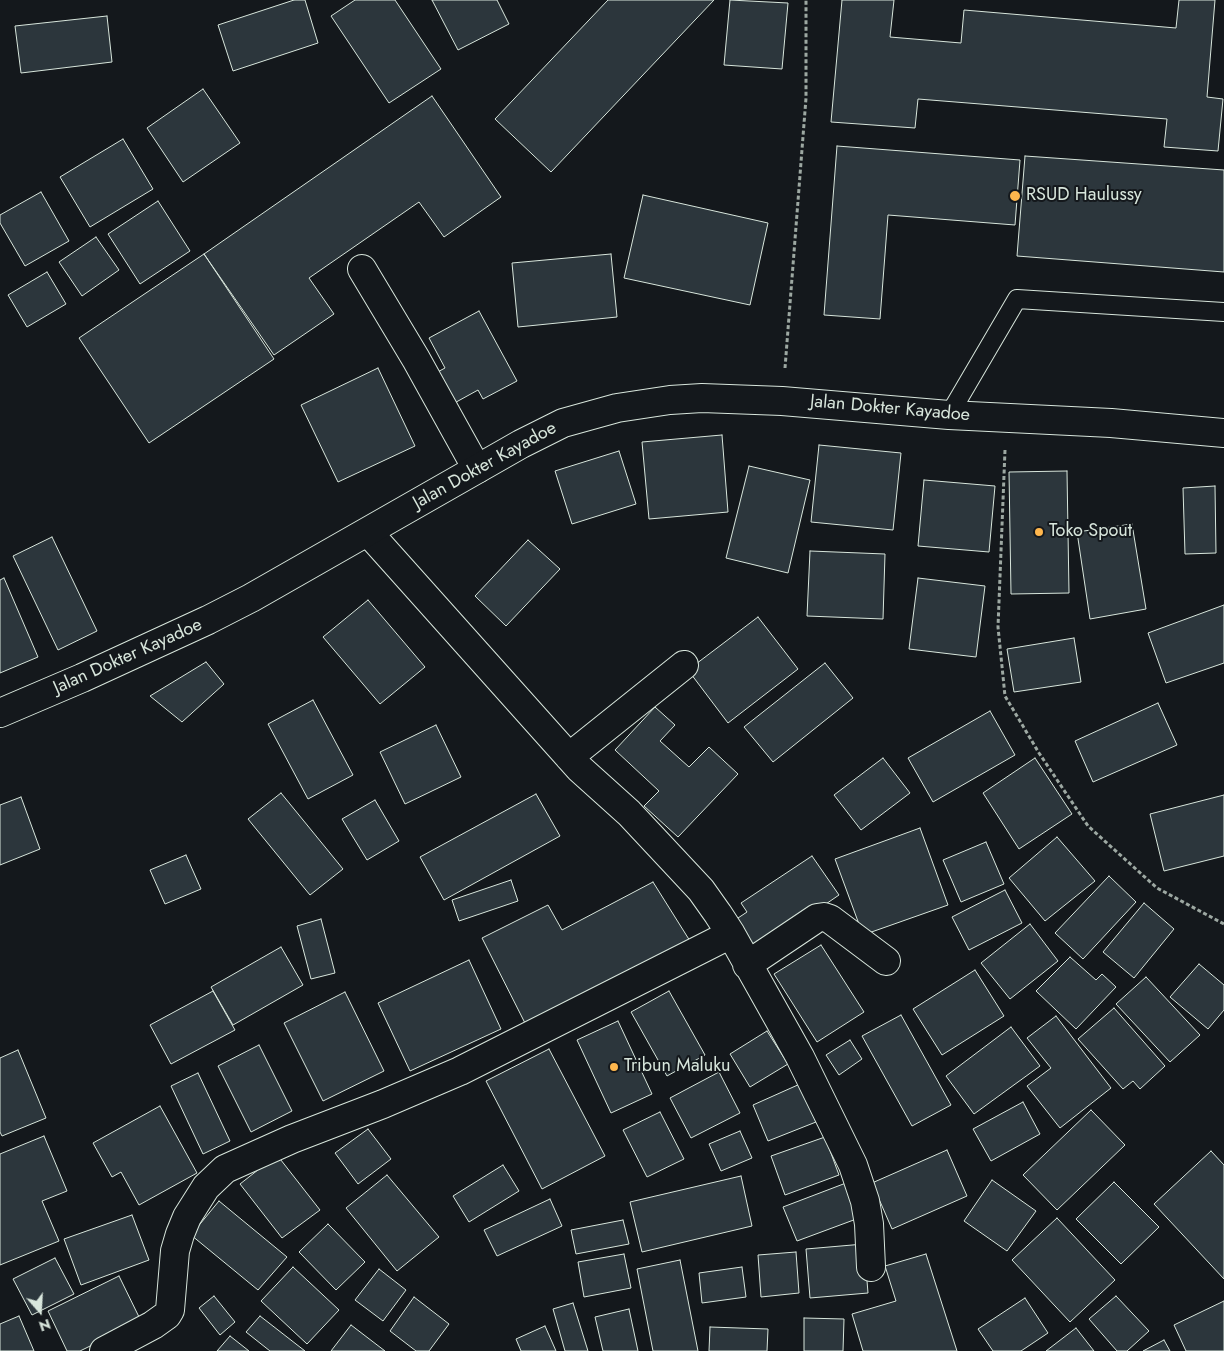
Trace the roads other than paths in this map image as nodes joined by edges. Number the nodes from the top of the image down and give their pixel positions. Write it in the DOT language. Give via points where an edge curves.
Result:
graph roads {
  1 [pos="362,270"];
  2 [pos="1224,312"];
  3 [pos="949,415"];
  4 [pos="1224,433"];
  5 [pos="477,469"];
  6 [pos="368,532"];
  7 [pos="684,665"];
  8 [pos="0,713"];
  9 [pos="569,756"];
  10 [pos="731,934"];
  11 [pos="886,961"];
  12 [pos="747,965"];
  13 [pos="871,1267"];
  14 [pos="104,1351"];
  1 -- 5 [label="street"];
  2 -- 3 [label="lane" via="1017,298"];
  3 -- 4 [label="street, Jalan Dokter Kayadoe" via="1111,423"];
  3 -- 5 [label="street, Jalan Dokter Kayadoe" via="782,400 670,400 617,408 563,423"];
  5 -- 6 [label="street, Jalan Dokter Kayadoe"];
  6 -- 8 [label="street, Jalan Dokter Kayadoe" via="208,620"];
  6 -- 9 [label="street"];
  7 -- 9 [label="street"];
  9 -- 10 [label="street" via="702,890"];
  10 -- 12 [label="street"];
  10 -- 14 [label="street" via="460,1071 225,1169 206,1187 180,1234 167,1315"];
  11 -- 12 [label="street" via="824,917 817,918"];
  12 -- 13 [label="street" via="800,1057 853,1165 865,1200"];
}
